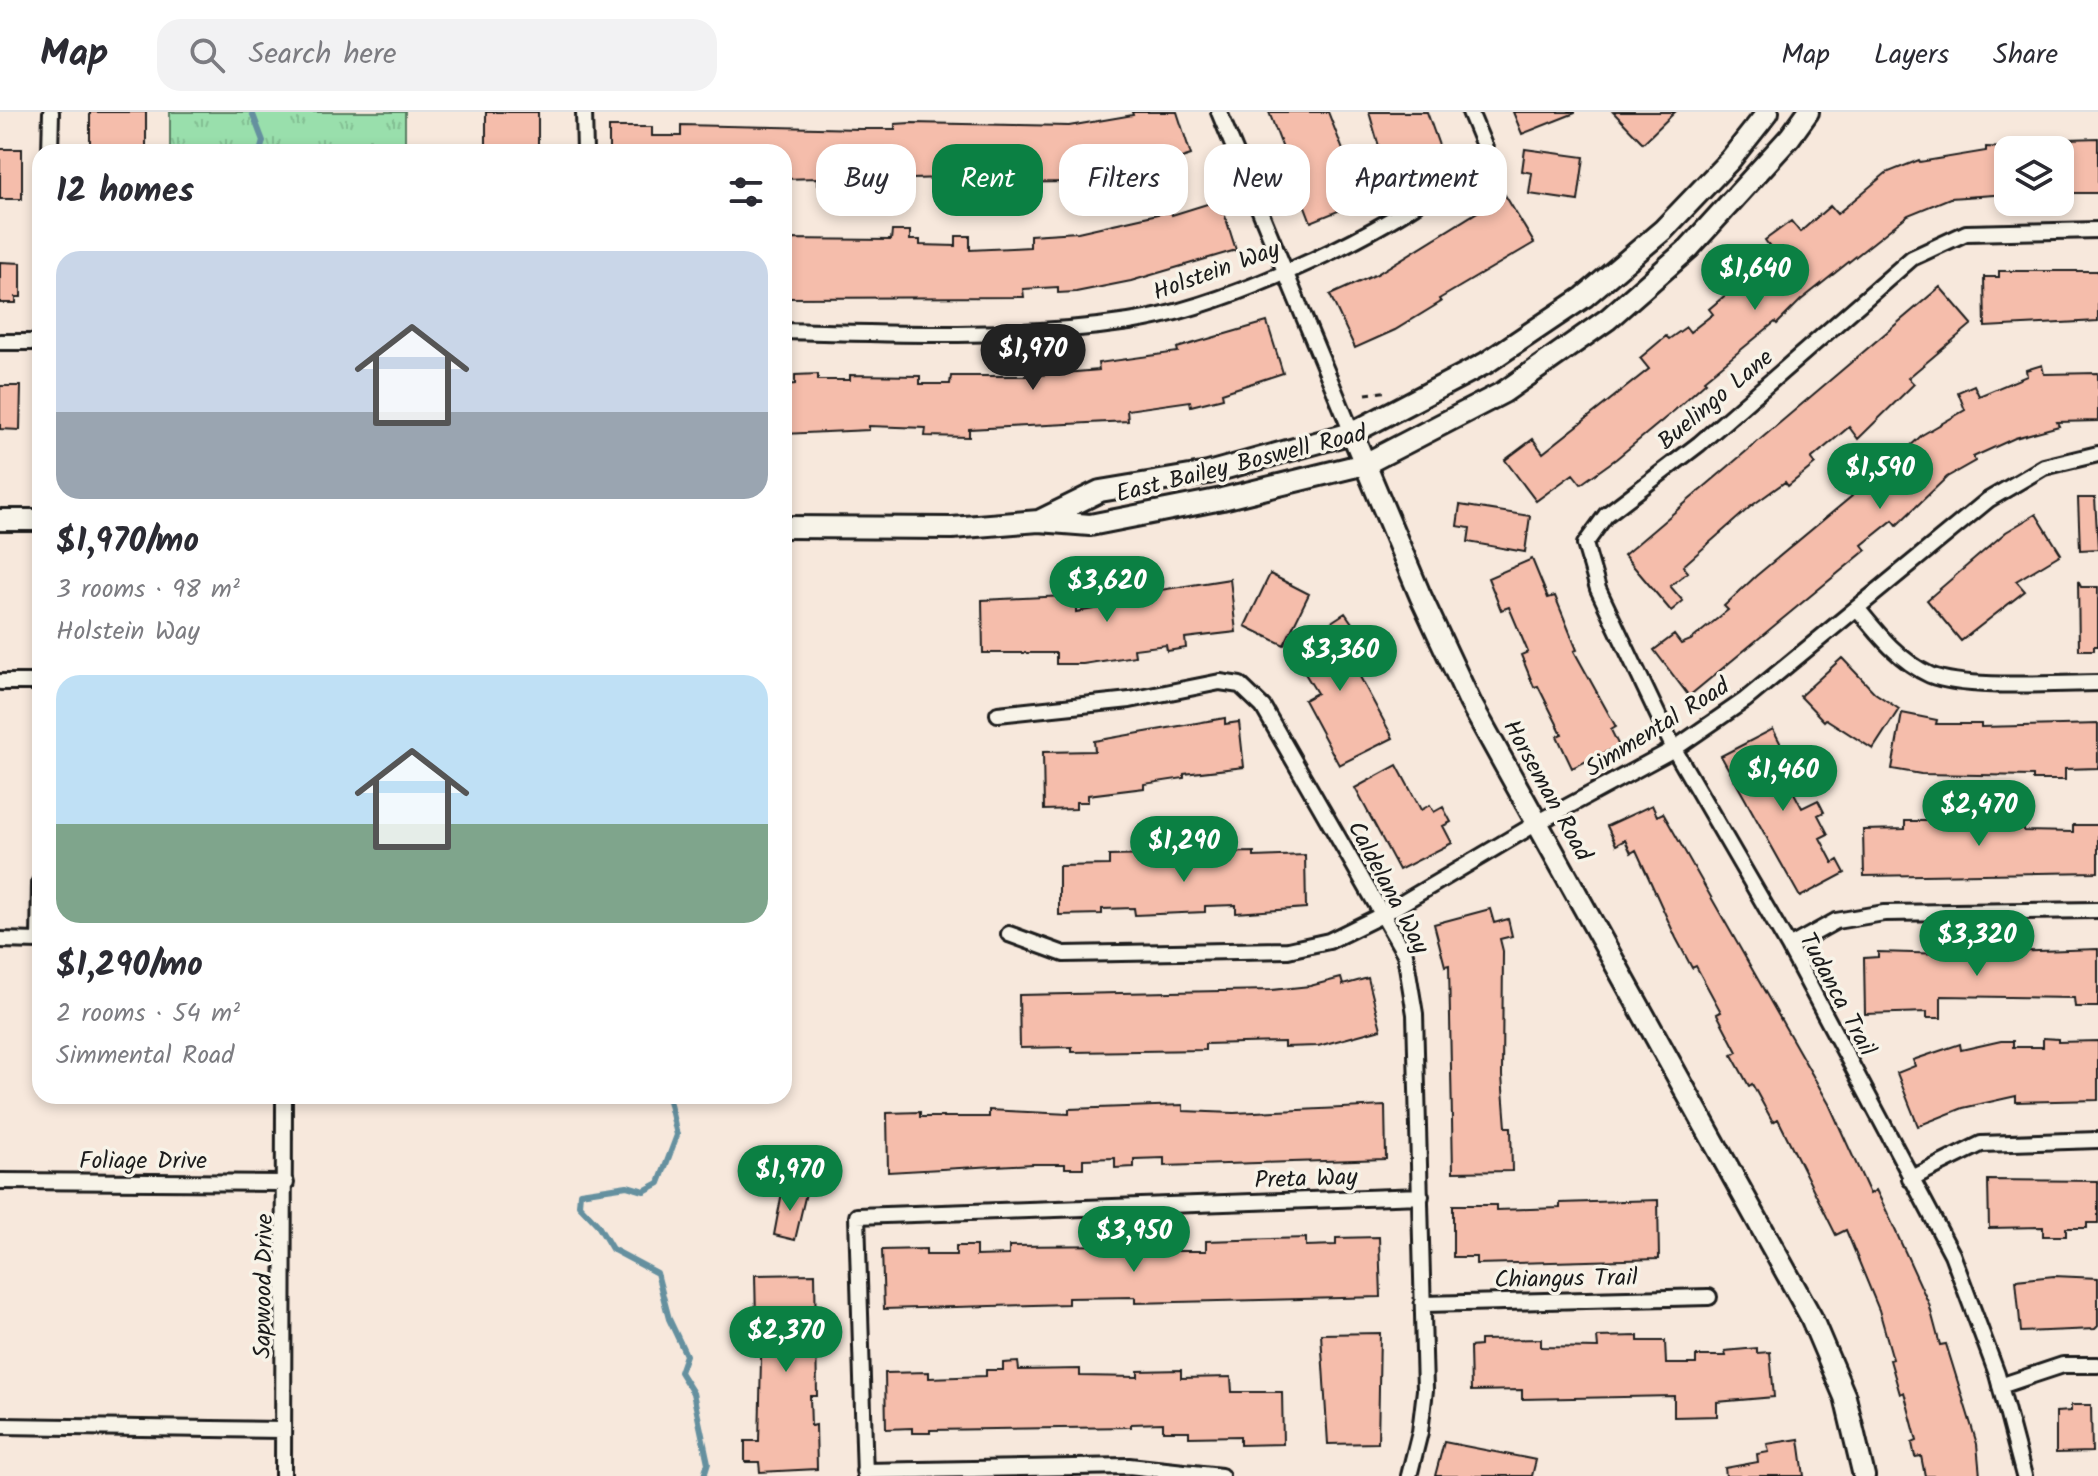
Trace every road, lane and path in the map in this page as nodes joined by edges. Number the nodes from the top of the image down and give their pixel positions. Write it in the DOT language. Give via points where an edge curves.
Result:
graph roads {
  1 [pos="51,112"];
  2 [pos="584,112"];
  3 [pos="1219,112"];
  4 [pos="1470,112"];
  5 [pos="1768,112"];
  6 [pos="1808,112"];
  7 [pos="50,144"];
  8 [pos="585,144"];
  9 [pos="2098,230"];
  10 [pos="1285,271"];
  11 [pos="792,331"];
  12 [pos="0,342"];
  13 [pos="32,342"];
  14 [pos="1398,387"];
  15 [pos="1366,394"];
  16 [pos="1352,433"];
  17 [pos="2098,454"];
  18 [pos="1365,464"];
  19 [pos="0,520"];
  20 [pos="32,520"];
  21 [pos="1039,521"];
  22 [pos="792,527"];
  23 [pos="1585,544"];
  24 [pos="1857,608"];
  25 [pos="0,682"];
  26 [pos="32,682"];
  27 [pos="2098,683"];
  28 [pos="998,714"];
  29 [pos="1674,749"];
  30 [pos="1537,823"];
  31 [pos="2098,910"];
  32 [pos="1382,915"];
  33 [pos="1009,934"];
  34 [pos="0,940"];
  35 [pos="32,941"];
  36 [pos="1789,947"];
  37 [pos="284,1104"];
  38 [pos="2098,1140"];
  39 [pos="1910,1179"];
  40 [pos="0,1181"];
  41 [pos="286,1183"];
  42 [pos="1421,1196"];
  43 [pos="1709,1297"];
  44 [pos="1424,1304"];
  45 [pos="2098,1365"];
  46 [pos="2000,1386"];
  47 [pos="0,1426"];
  48 [pos="283,1430"];
  49 [pos="864,1474"];
  50 [pos="283,1476"];
  51 [pos="1221,1476"];
  52 [pos="1409,1476"];
  53 [pos="1864,1476"];
  54 [pos="2024,1476"];
  1 -- 7 [label="street"];
  2 -- 8 [label="street"];
  3 -- 10 [label="street, Horseman Road"];
  4 -- 10 [label="street, Holstein Way" via="1485,148 1439,189"];
  5 -- 16 [label="street, East Bailey Boswell Road" via="1663,230 1584,297 1486,363"];
  6 -- 18 [label="street, East Bailey Boswell Road" via="1689,248 1608,319 1504,392"];
  9 -- 23 [label="street, Buelingo Lane" via="1966,233 1912,258 1699,444 1606,515"];
  10 -- 11 [label="street, Holstein Way" via="1192,308 1130,322 976,336"];
  10 -- 16 [label="street, Horseman Road"];
  12 -- 13 [label="street"];
  14 -- 15 [label="path"];
  16 -- 18 [label="street, Horseman Road"];
  16 -- 21 [label="street, East Bailey Boswell Road" via="1208,473 1100,491"];
  17 -- 24 [label="street, Simmental Road" via="2044,467 1988,500"];
  18 -- 21 [label="street, East Bailey Boswell Road" via="1090,525"];
  18 -- 30 [label="street, Horseman Road" via="1470,702"];
  19 -- 20 [label="street"];
  21 -- 22 [label="street, East Bailey Boswell Road" via="952,528"];
  23 -- 29 [label="street, Tudanca Trail" via="1598,589"];
  24 -- 27 [label="street" via="1888,646 1931,675 1988,684"];
  24 -- 29 [label="street, Simmental Road" via="1745,700"];
  25 -- 26 [label="street"];
  28 -- 32 [label="street, Caldelana Way" via="1130,700 1220,682 1240,685 1263,707"];
  29 -- 30 [label="street, Simmental Road"];
  29 -- 36 [label="street, Tudanca Trail"];
  30 -- 32 [label="street, Simmental Road"];
  30 -- 53 [label="street, Horseman Road" via="1811,1317 1845,1397"];
  31 -- 36 [label="street" via="1884,913 1836,921"];
  32 -- 33 [label="street, Simmental Road" via="1329,941 1288,950 1064,954"];
  32 -- 42 [label="street, Caldelana Way" via="1405,954 1413,988"];
  34 -- 35 [label="street"];
  36 -- 39 [label="street, Tudanca Trail"];
  37 -- 41 [label="street, Sapwood Drive"];
  38 -- 39 [label="street" via="1981,1144"];
  39 -- 46 [label="street, Tudanca Trail" via="1952,1254"];
  40 -- 41 [label="street, Foliage Drive"];
  41 -- 48 [label="street, Sapwood Drive"];
  42 -- 44 [label="street, Caldelana Way"];
  42 -- 49 [label="street, Preta Way" via="857,1216"];
  43 -- 44 [label="street, Chiangus Trail"];
  44 -- 52 [label="street, Caldelana Way" via="1425,1390"];
  45 -- 46 [label="street" via="2063,1365"];
  46 -- 54 [label="street, Tudanca Trail"];
  47 -- 48 [label="street"];
  48 -- 50 [label="street, Sapwood Drive"];
  49 -- 51 [label="street" via="1129,1466"];
}
